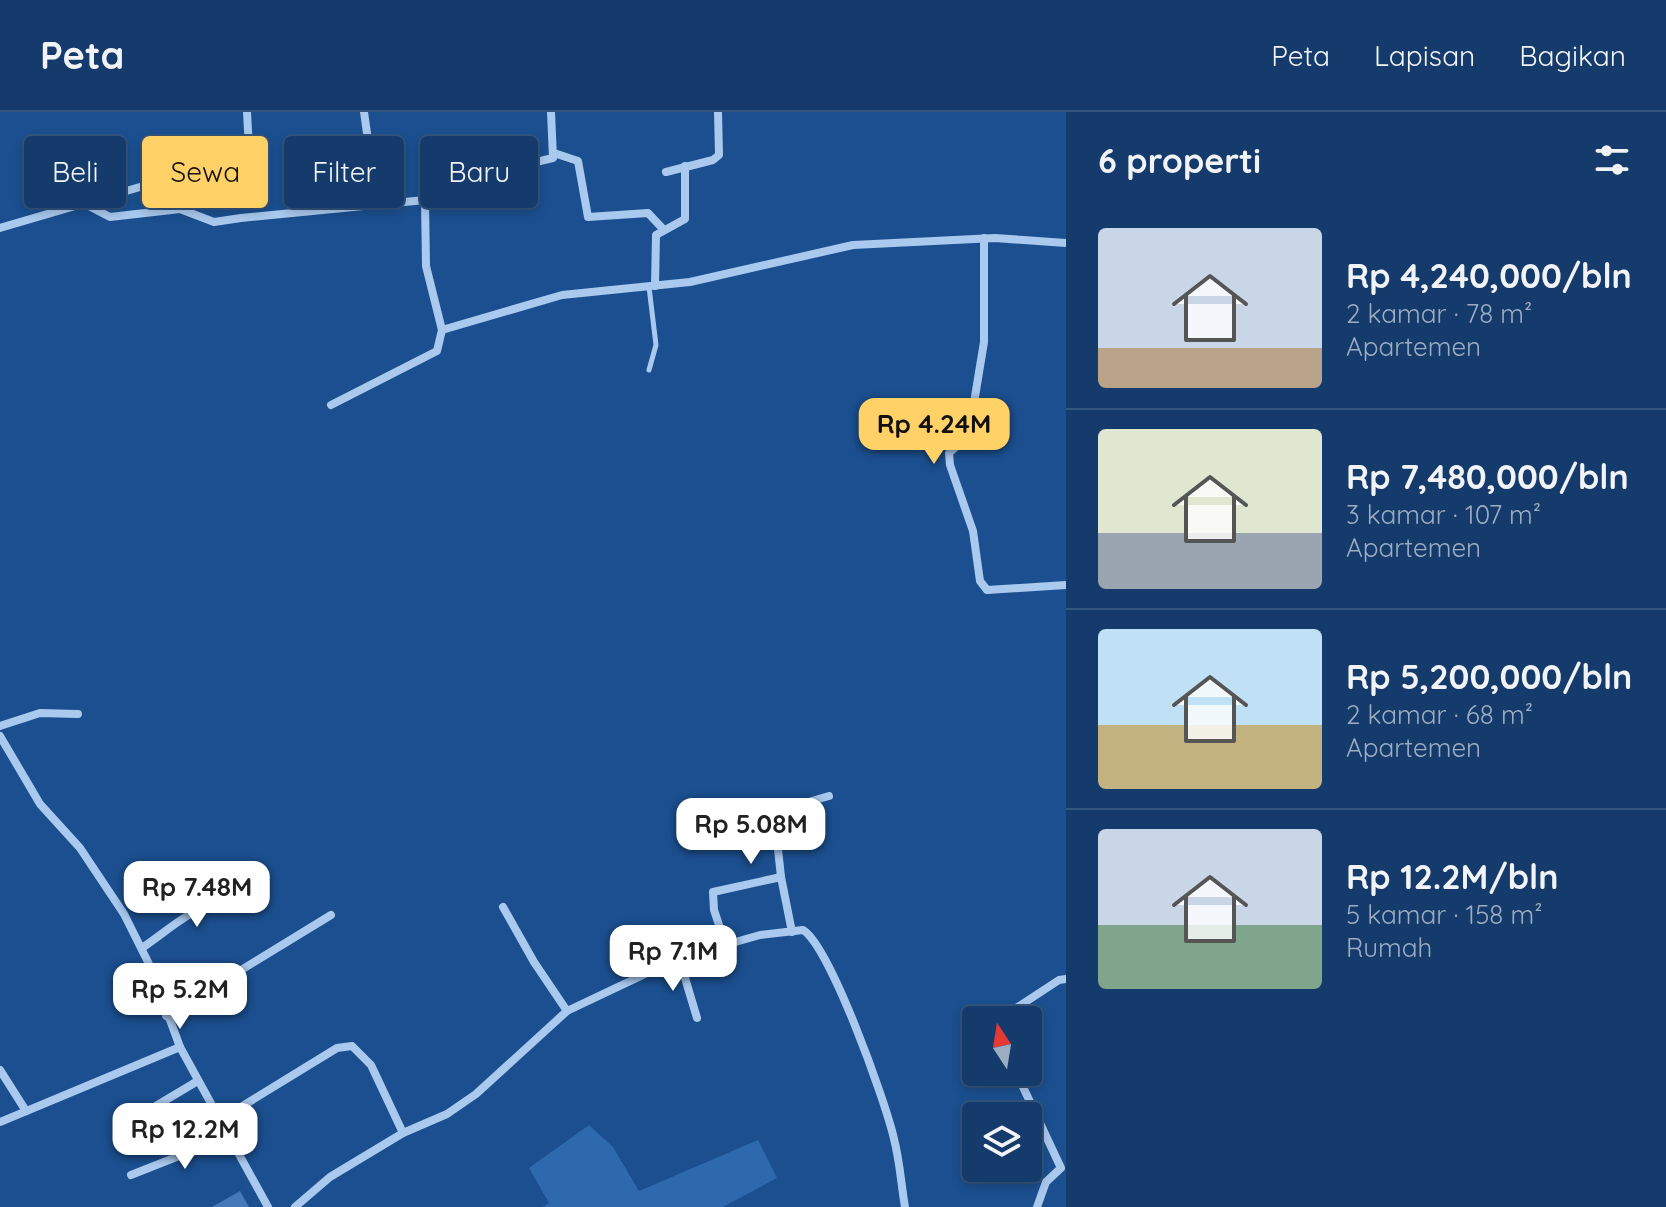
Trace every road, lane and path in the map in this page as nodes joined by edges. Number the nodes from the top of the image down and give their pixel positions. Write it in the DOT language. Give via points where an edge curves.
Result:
graph roads {
  1 [pos="247,112"];
  2 [pos="364,112"];
  3 [pos="551,112"];
  4 [pos="718,112"];
  5 [pos="367,136"];
  6 [pos="554,153"];
  7 [pos="538,163"];
  8 [pos="685,166"];
  9 [pos="666,172"];
  10 [pos="126,193"];
  11 [pos="76,208"];
  12 [pos="93,208"];
  13 [pos="338,208"];
  14 [pos="425,208"];
  15 [pos="0,228"];
  16 [pos="664,230"];
  17 [pos="984,238"];
  18 [pos="1066,243"];
  19 [pos="652,286"];
  20 [pos="442,330"];
  21 [pos="649,370"];
  22 [pos="331,405"];
  23 [pos="1066,585"];
  24 [pos="78,714"];
  25 [pos="0,726"];
  26 [pos="0,736"];
  27 [pos="4,753"];
  28 [pos="829,796"];
  29 [pos="781,877"];
  30 [pos="251,900"];
  31 [pos="503,907"];
  32 [pos="331,915"];
  33 [pos="792,932"];
  34 [pos="725,943"];
  35 [pos="142,948"];
  36 [pos="679,958"];
  37 [pos="1066,979"];
  38 [pos="1019,1006"];
  39 [pos="567,1011"];
  40 [pos="166,1016"];
  41 [pos="697,1018"];
  42 [pos="180,1047"];
  43 [pos="0,1070"];
  44 [pos="196,1082"];
  45 [pos="1023,1086"];
  46 [pos="26,1111"];
  47 [pos="218,1121"];
  48 [pos="0,1122"];
  49 [pos="124,1125"];
  50 [pos="403,1133"];
  51 [pos="227,1137"];
  52 [pos="1064,1166"];
  53 [pos="131,1175"];
  54 [pos="268,1207"];
  55 [pos="295,1207"];
  56 [pos="905,1207"];
  57 [pos="1037,1207"];
  1 -- 10 [label="street" via="246,156"];
  2 -- 5 [label="street"];
  3 -- 6 [label="street"];
  4 -- 8 [label="street" via="719,155"];
  6 -- 7 [label="street"];
  6 -- 16 [label="street" via="578,161 588,217 648,213"];
  8 -- 9 [label="street"];
  8 -- 16 [label="street" via="686,214 677,226"];
  11 -- 15 [label="street"];
  12 -- 13 [label="street" via="110,217 180,209 225,223"];
  14 -- 20 [label="street" via="426,266"];
  16 -- 19 [label="street" via="655,238"];
  17 -- 18 [label="street"];
  17 -- 19 [label="street" via="853,245 753,270"];
  17 -- 23 [label="street" via="984,342 970,427 949,453 950,465 973,531 980,581 987,590"];
  19 -- 20 [label="street" via="562,295"];
  19 -- 21 [label="lane" via="656,345"];
  20 -- 22 [label="street" via="432,356"];
  24 -- 25 [label="street" via="40,713"];
  26 -- 27 [label="street"];
  27 -- 35 [label="street" via="89,861"];
  28 -- 29 [label="street" via="774,812"];
  29 -- 33 [label="street"];
  29 -- 34 [label="street" via="713,892"];
  30 -- 35 [label="street" via="211,902"];
  31 -- 39 [label="street"];
  32 -- 40 [label="street"];
  33 -- 34 [label="street"];
  33 -- 56 [label="street" via="808,933 825,959 861,1042 894,1136"];
  34 -- 36 [label="street"];
  35 -- 40 [label="street"];
  36 -- 39 [label="street"];
  36 -- 41 [label="street"];
  37 -- 38 [label="street"];
  39 -- 50 [label="street" via="476,1094"];
  40 -- 42 [label="street"];
  42 -- 44 [label="street"];
  42 -- 46 [label="street"];
  43 -- 46 [label="street"];
  44 -- 47 [label="street"];
  44 -- 49 [label="street"];
  45 -- 52 [label="street"];
  46 -- 48 [label="street"];
  47 -- 50 [label="street" via="337,1048 352,1046 371,1065"];
  47 -- 51 [label="street"];
  50 -- 55 [label="street" via="330,1177"];
  51 -- 53 [label="street"];
  51 -- 54 [label="street"];
  52 -- 57 [label="street" via="1046,1182"];
}
